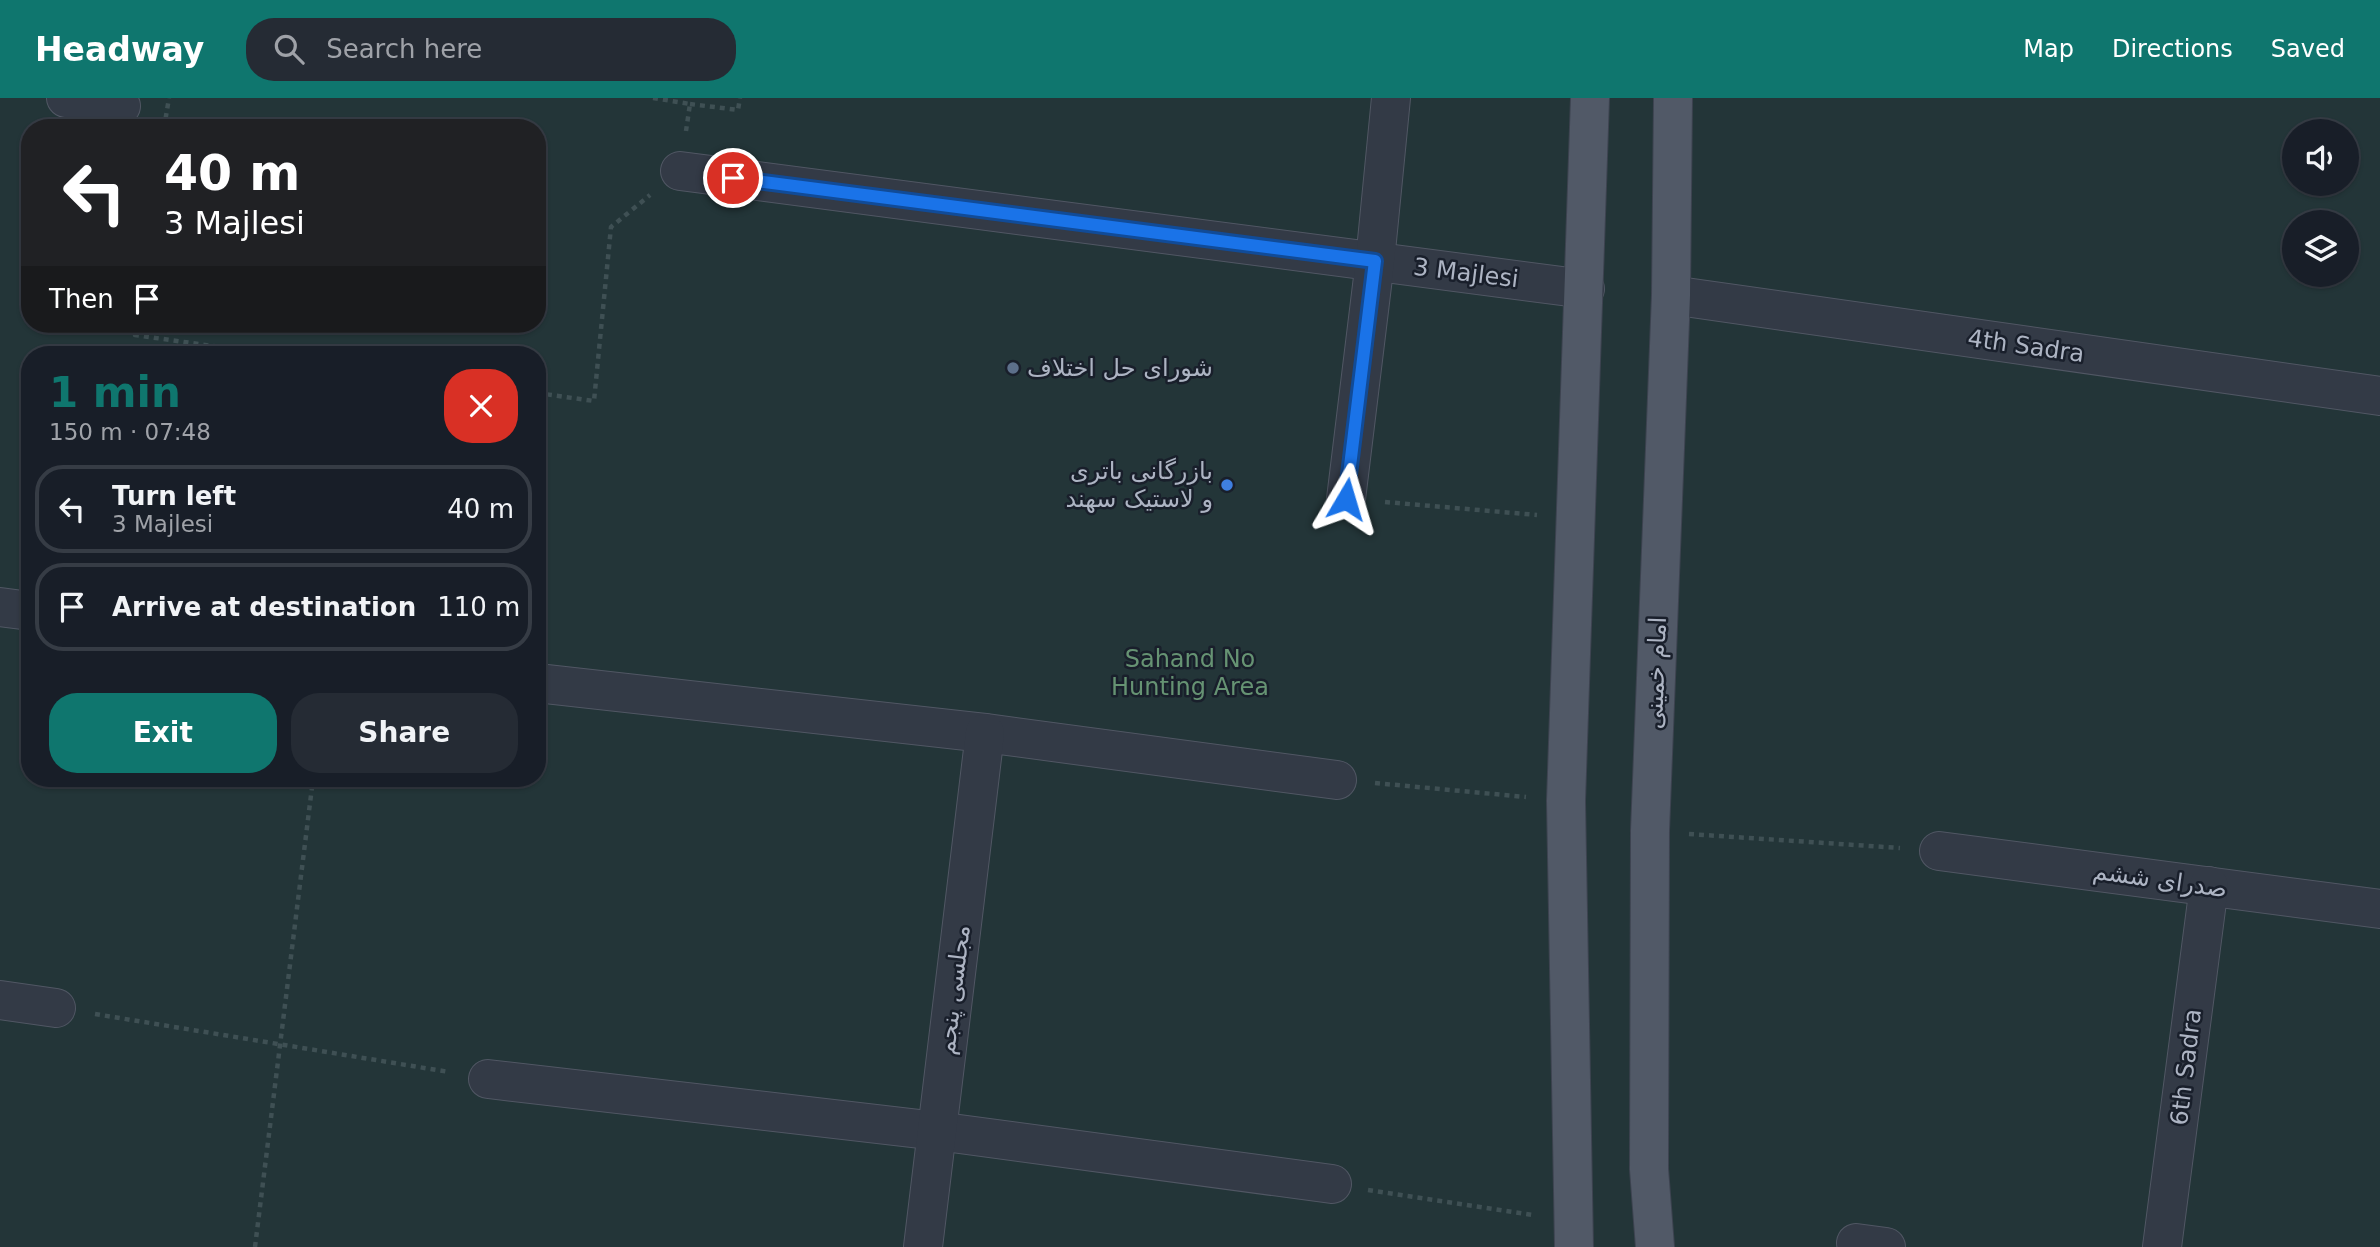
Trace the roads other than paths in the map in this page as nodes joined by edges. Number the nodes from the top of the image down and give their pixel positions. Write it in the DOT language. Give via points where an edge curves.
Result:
graph roads {
  1 [pos="66,98"];
  2 [pos="1391,98"];
  3 [pos="1590,98"];
  4 [pos="1673,98"];
  5 [pos="121,106"];
  6 [pos="680,171"];
  7 [pos="1375,261"];
  8 [pos="1585,289"];
  9 [pos="1671,295"];
  10 [pos="2380,396"];
  11 [pos="1346,499"];
  12 [pos="0,607"];
  13 [pos="21,610"];
  14 [pos="546,684"];
  15 [pos="985,733"];
  16 [pos="1337,780"];
  17 [pos="1939,851"];
  18 [pos="2209,886"];
  19 [pos="2380,909"];
  20 [pos="0,1000"];
  21 [pos="56,1008"];
  22 [pos="488,1079"];
  23 [pos="937,1131"];
  24 [pos="1332,1184"];
  25 [pos="1573,1234"];
  26 [pos="923,1247"];
  27 [pos="1655,1247"];
  28 [pos="2162,1247"];
  1 -- 5 [label="street"];
  2 -- 7 [label="street"];
  3 -- 8 [label="main road"];
  4 -- 9 [label="main road, امام خمینی"];
  6 -- 7 [label="street, 3 Majlesi"];
  7 -- 8 [label="street, 3 Majlesi"];
  7 -- 11 [label="street"];
  8 -- 25 [label="main road" via="1566,801"];
  9 -- 10 [label="street, 4th Sadra"];
  9 -- 27 [label="main road, امام خمینی" via="1650,831 1649,1169"];
  12 -- 13 [label="street"];
  14 -- 15 [label="street"];
  15 -- 16 [label="street"];
  15 -- 23 [label="street, مجلسی پنجم"];
  17 -- 18 [label="street, صدرای ششم"];
  18 -- 19 [label="street, صدرای ششم"];
  18 -- 28 [label="street, 6th Sadra"];
  20 -- 21 [label="street"];
  22 -- 23 [label="street"];
  23 -- 24 [label="street"];
  23 -- 26 [label="street, مجلسی پنجم"];
}
